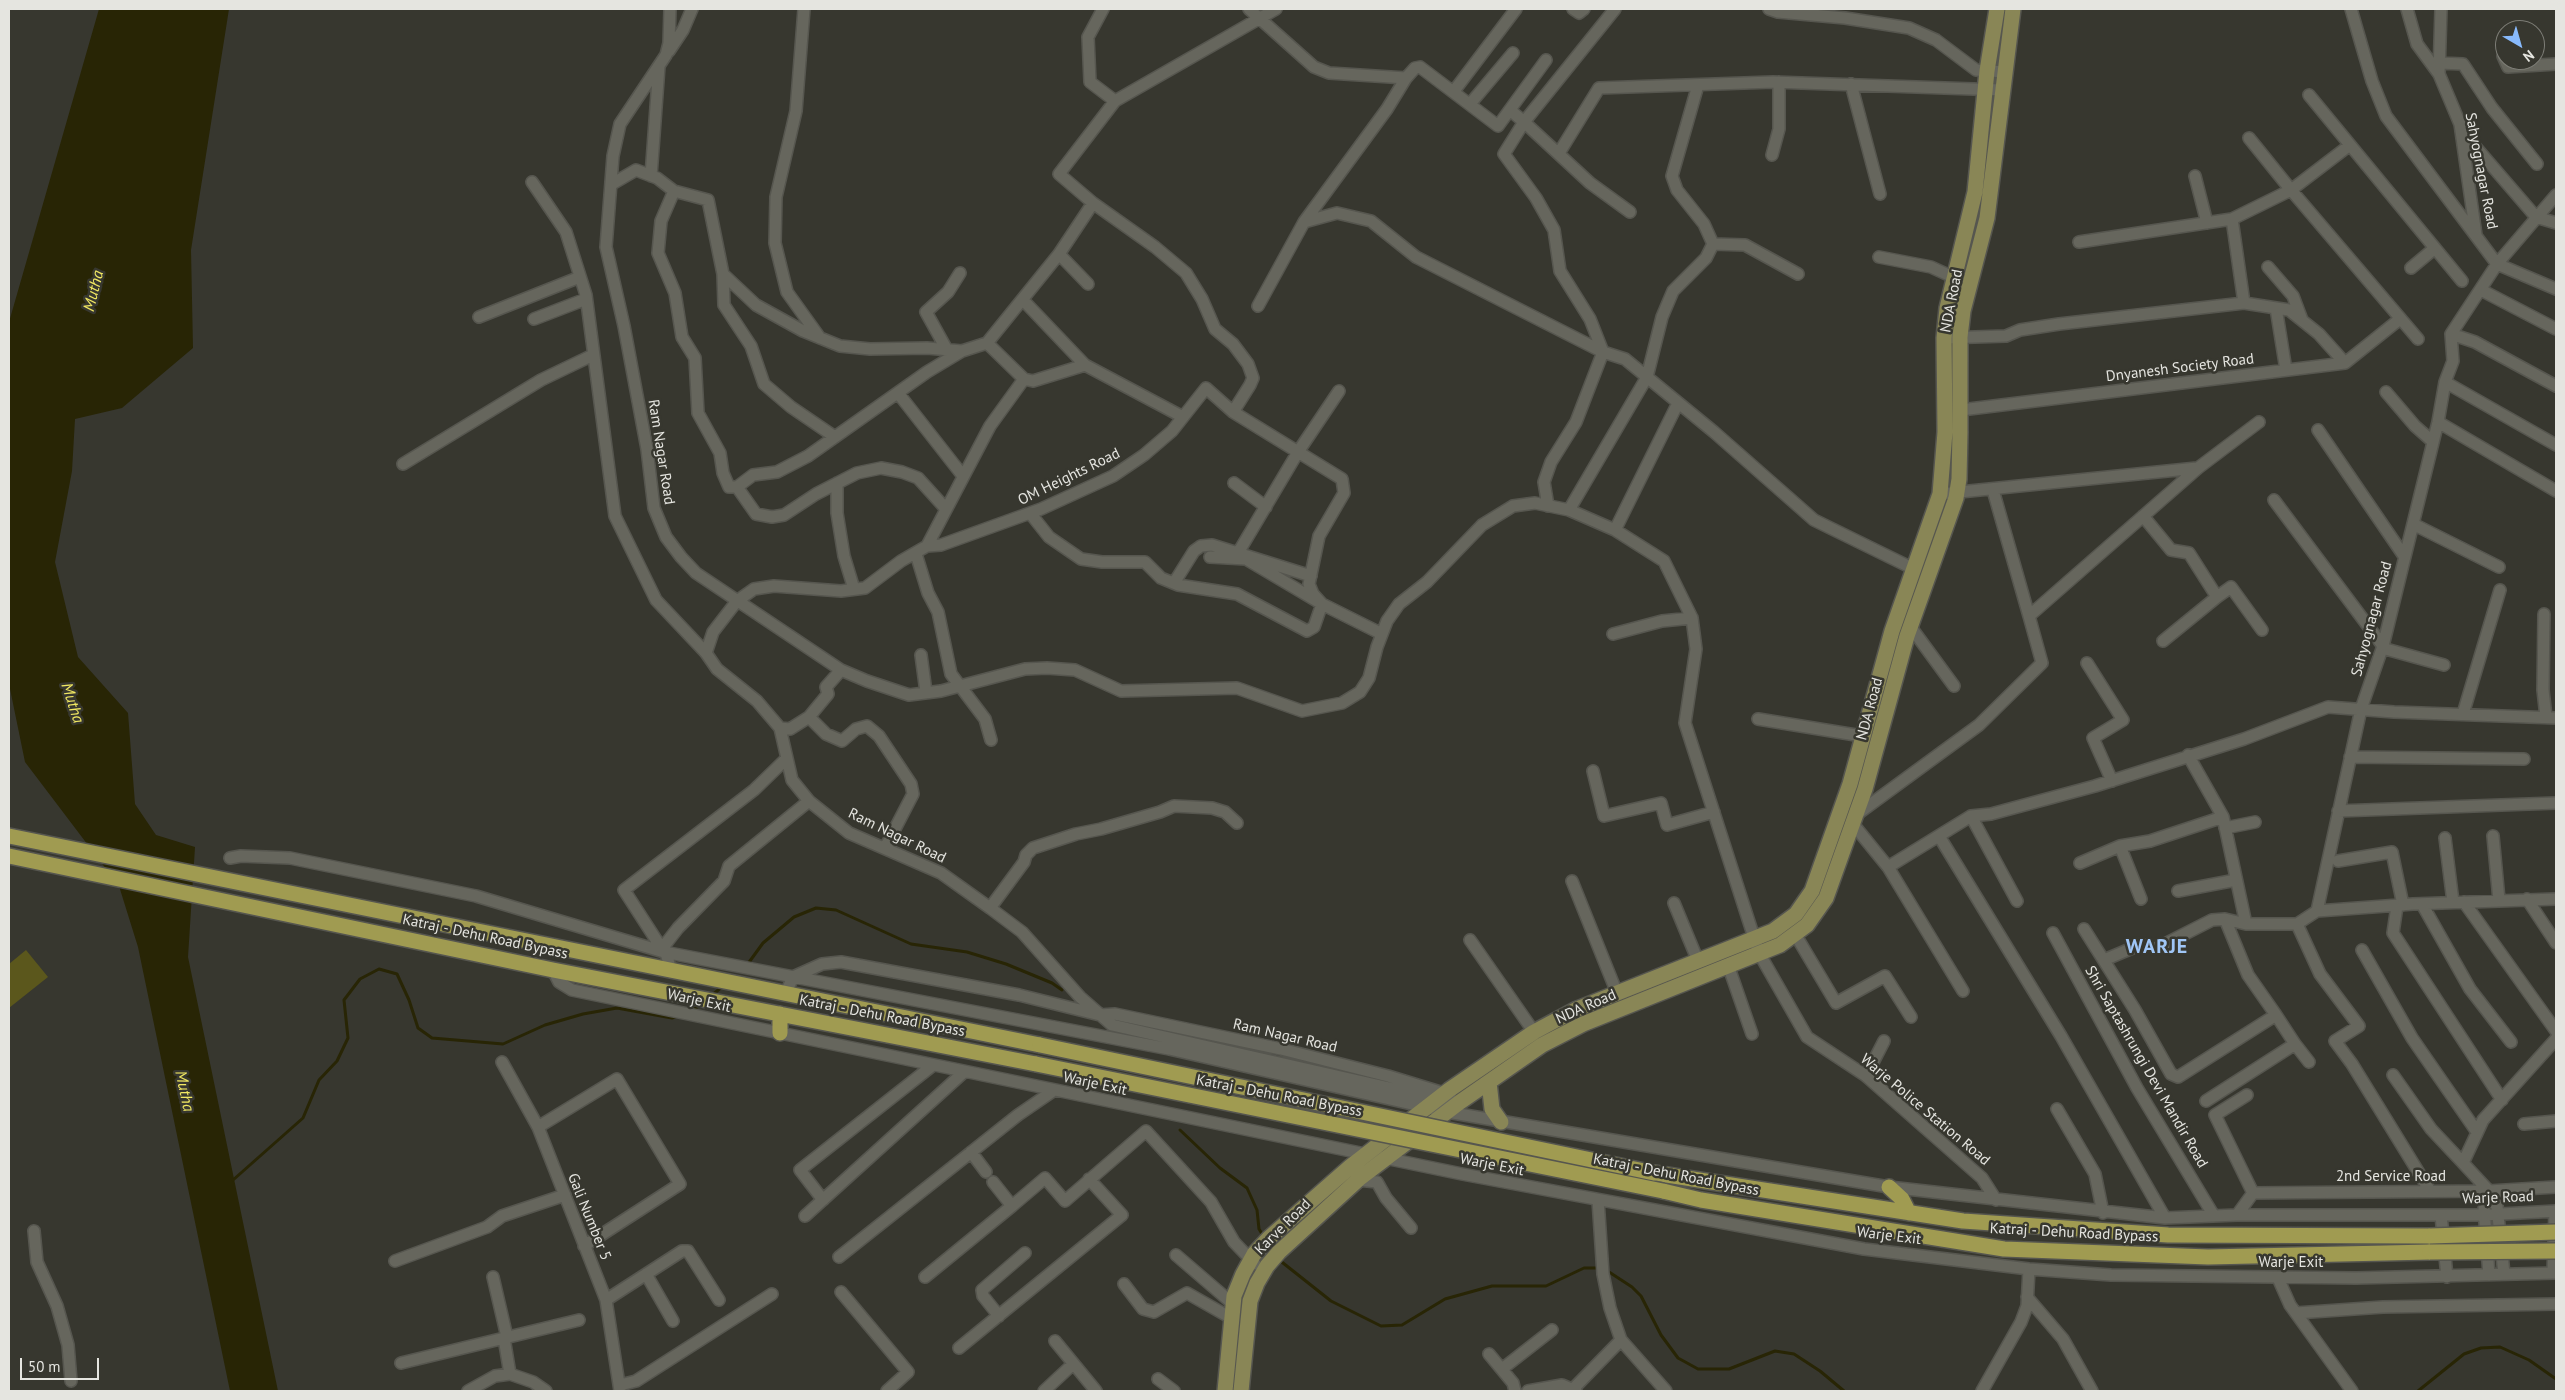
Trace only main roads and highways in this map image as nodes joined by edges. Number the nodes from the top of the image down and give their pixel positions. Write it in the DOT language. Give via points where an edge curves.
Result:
graph roads {
  1 [pos="1997,9"];
  2 [pos="2014,9"];
  3 [pos="1838,816"];
  4 [pos="1854,820"];
  5 [pos="9,836"];
  6 [pos="9,856"];
  7 [pos="780,1014"];
  8 [pos="780,1033"];
  9 [pos="1488,1082"];
  10 [pos="1501,1122"];
  11 [pos="1365,1154"];
  12 [pos="1386,1158"];
  13 [pos="1889,1186"];
  14 [pos="1909,1213"];
  15 [pos="2556,1232"];
  16 [pos="2556,1251"];
  17 [pos="1225,1391"];
  18 [pos="1241,1391"];
  1 -- 3 [label="main road, NDA Road" via="1975,192 1947,308 1940,494 1892,631"];
  2 -- 4 [label="main road, NDA Road" via="1987,218 1963,311 1959,479 1910,626"];
  3 -- 4 [label="main road"];
  3 -- 11 [label="main road, NDA Road" via="1812,892 1796,914 1773,931 1577,1009 1534,1032"];
  4 -- 9 [label="main road, NDA Road" via="1826,898 1812,919 1780,945 1566,1032"];
  5 -- 14 [label="highway, Katraj - Dehu Road Bypass, bridge" via="1654,1173"];
  6 -- 7 [label="highway, Katraj - Dehu Road Bypass"];
  7 -- 8 [label="highway"];
  7 -- 16 [label="highway, Katraj - Dehu Road Bypass, bridge" via="1701,1200 2004,1249 2208,1257"];
  9 -- 10 [label="main road" via="1492,1109"];
  9 -- 12 [label="main road, NDA Road"];
  11 -- 17 [label="main road, Karve Road" via="1269,1238 1253,1257 1243,1274 1232,1311"];
  12 -- 18 [label="main road, Karve Road" via="1279,1252 1265,1269 1250,1301"];
  13 -- 14 [label="highway" via="1902,1199"];
  14 -- 15 [label="highway, Katraj - Dehu Road Bypass, bridge" via="1963,1221 2168,1236 2430,1236"];
}
